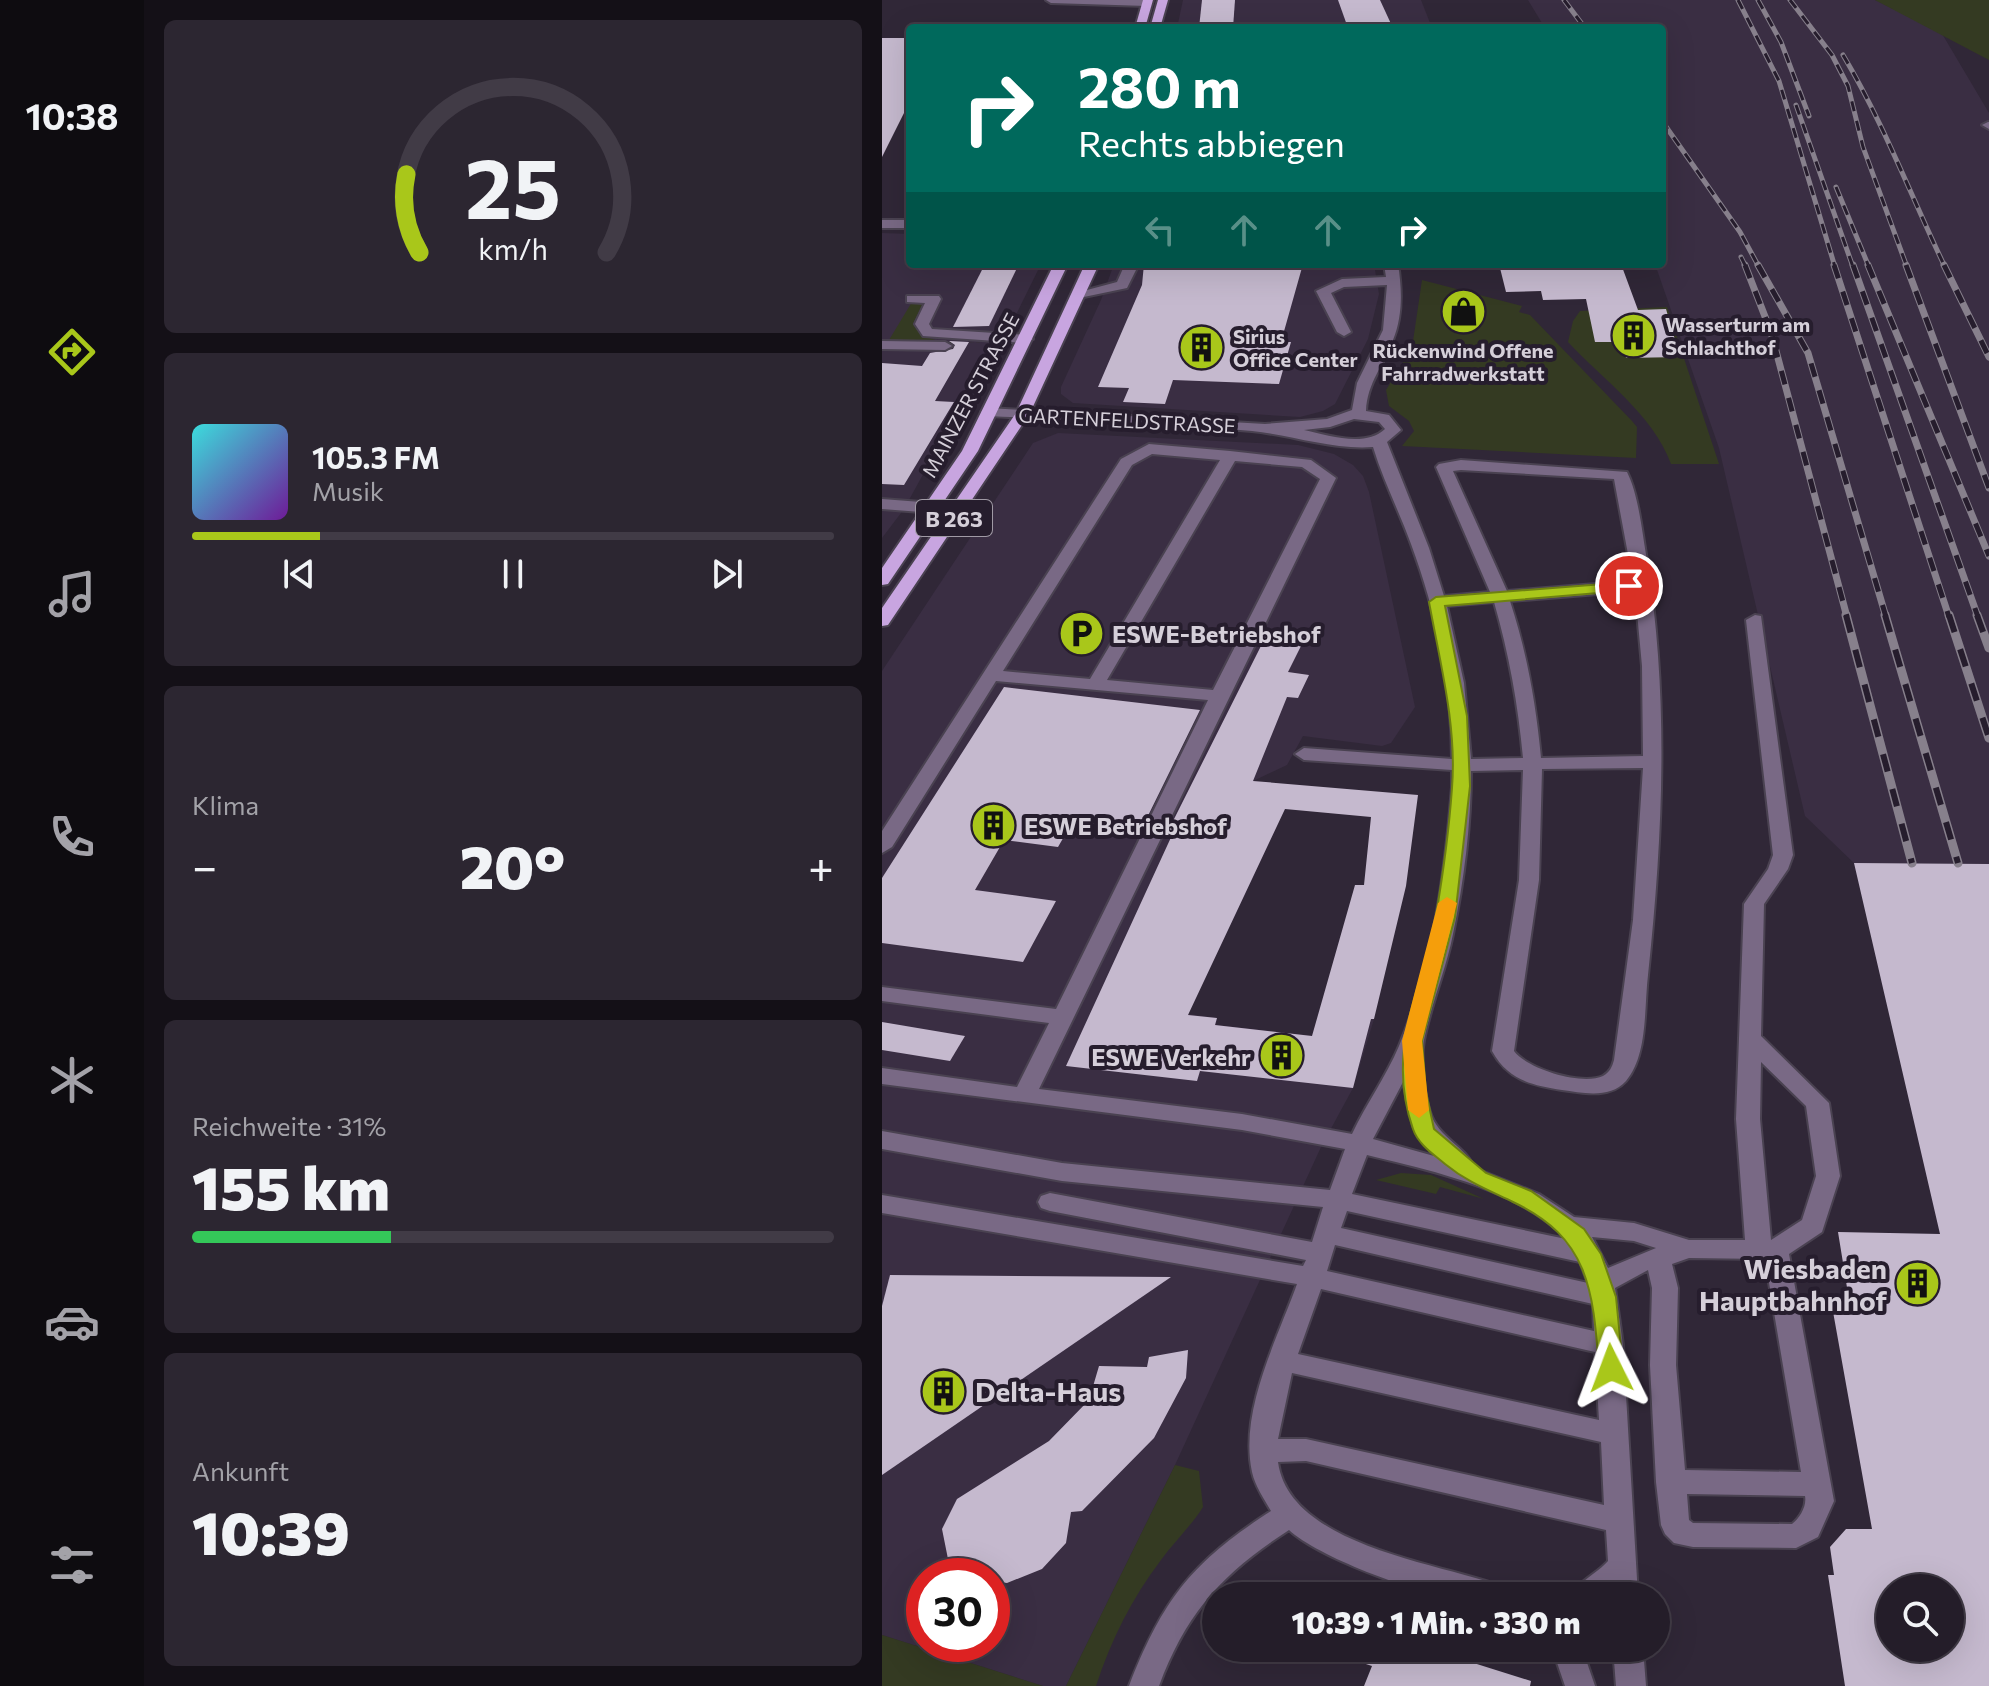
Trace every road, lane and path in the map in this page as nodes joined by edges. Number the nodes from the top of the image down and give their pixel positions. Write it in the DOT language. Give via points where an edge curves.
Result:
graph roads {
  1 [pos="1051,0"];
  2 [pos="1163,0"];
  3 [pos="1147,1"];
  4 [pos="1141,24"];
  5 [pos="1156,24"];
  6 [pos="882,224"];
  7 [pos="906,224"];
  8 [pos="1059,268"];
  9 [pos="1090,268"];
  10 [pos="1130,268"];
  11 [pos="1391,268"];
  12 [pos="1393,281"];
  13 [pos="1079,294"];
  14 [pos="912,299"];
  15 [pos="1344,332"];
  16 [pos="1024,344"];
  17 [pos="882,345"];
  18 [pos="988,412"];
  19 [pos="1023,413"];
  20 [pos="1359,414"];
  21 [pos="1330,430"];
  22 [pos="1379,441"];
  23 [pos="1352,444"];
  24 [pos="1230,456"];
  25 [pos="1385,468"];
  26 [pos="882,504"];
  27 [pos="934,508"];
  28 [pos="882,580"];
  29 [pos="1645,585"];
  30 [pos="1500,597"];
  31 [pos="1436,602"];
  32 [pos="1755,620"];
  33 [pos="882,621"];
  34 [pos="991,675"];
  35 [pos="1096,684"];
  36 [pos="1219,696"];
  37 [pos="1304,754"];
  38 [pos="1655,762"];
  39 [pos="1533,764"];
  40 [pos="1462,765"];
  41 [pos="882,847"];
  42 [pos="882,994"];
  43 [pos="1061,1017"];
  44 [pos="1750,1038"];
  45 [pos="1412,1041"];
  46 [pos="882,1076"];
  47 [pos="1024,1096"];
  48 [pos="882,1140"];
  49 [pos="1360,1142"];
  50 [pos="1478,1179"];
  51 [pos="1339,1200"];
  52 [pos="1050,1202"];
  53 [pos="882,1204"];
  54 [pos="1568,1226"];
  55 [pos="1689,1249"];
  56 [pos="1767,1250"];
  57 [pos="1589,1254"];
  58 [pos="1320,1255"];
  59 [pos="1658,1257"];
  60 [pos="1603,1291"];
  61 [pos="1610,1345"];
  62 [pos="1284,1361"];
  63 [pos="1613,1434"];
  64 [pos="1264,1451"];
  65 [pos="1670,1482"];
  66 [pos="1818,1484"];
  67 [pos="1290,1514"];
  68 [pos="1620,1521"];
  69 [pos="1622,1565"];
  70 [pos="1450,1582"];
  71 [pos="1608,1582"];
  72 [pos="1623,1582"];
  73 [pos="1572,1662"];
  74 [pos="1629,1662"];
  75 [pos="1144,1686"];
  76 [pos="1580,1686"];
  77 [pos="1631,1686"];
  1 -- 3 [label="street"];
  2 -- 5 [label="main road"];
  3 -- 4 [label="main road"];
  6 -- 7 [label="street"];
  8 -- 16 [label="main road, MAINZER STRASSE / B 263"];
  9 -- 13 [label="main road, MAINZER STRASSE"];
  10 -- 13 [label="street" via="1122,285"];
  11 -- 12 [label="street"];
  12 -- 15 [label="street" via="1342,283 1323,291"];
  12 -- 20 [label="street" via="1392,322 1362,382"];
  13 -- 19 [label="main road, MAINZER STRASSE"];
  14 -- 16 [label="street" via="934,299 922,324 928,333"];
  16 -- 17 [label="street"];
  16 -- 18 [label="main road, MAINZER STRASSE / B 263"];
  18 -- 19 [label="street, GARTENFELDSTRASSE"];
  18 -- 27 [label="main road, MAINZER STRASSE / B 263"];
  19 -- 21 [label="street, GARTENFELDSTRASSE"];
  19 -- 33 [label="main road, MAINZER STRASSE / B 263"];
  20 -- 21 [label="street"];
  20 -- 22 [label="street" via="1384,418 1392,426 1391,434"];
  21 -- 23 [label="street"];
  22 -- 23 [label="street"];
  22 -- 25 [label="street"];
  23 -- 25 [label="street"];
  24 -- 34 [label="street" via="1149,449 1126,462"];
  24 -- 35 [label="street"];
  24 -- 36 [label="street" via="1306,463 1328,478"];
  25 -- 31 [label="street" via="1421,549"];
  26 -- 27 [label="street"];
  27 -- 28 [label="main road, MAINZER STRASSE / B 263"];
  29 -- 30 [label="street"];
  29 -- 30 [label="street" via="1621,475 1444,467"];
  29 -- 38 [label="street"];
  30 -- 31 [label="street"];
  30 -- 39 [label="street" via="1525,692"];
  31 -- 40 [label="street" via="1455,694"];
  32 -- 44 [label="street" via="1783,855 1781,870 1759,891 1754,904"];
  34 -- 35 [label="street"];
  34 -- 41 [label="street"];
  35 -- 36 [label="street"];
  36 -- 43 [label="street"];
  37 -- 40 [label="street"];
  38 -- 39 [label="street"];
  38 -- 39 [label="street" via="1648,891 1629,1036 1622,1071 1601,1085 1527,1075 1503,1051 1532,842"];
  39 -- 40 [label="street"];
  40 -- 45 [label="street" via="1445,917"];
  42 -- 43 [label="street"];
  43 -- 47 [label="street"];
  44 -- 56 [label="street" via="1748,1119"];
  44 -- 56 [label="street" via="1817,1103 1826,1149 1828,1176 1813,1225"];
  45 -- 49 [label="street"];
  45 -- 50 [label="street" via="1424,1130 1440,1150"];
  46 -- 47 [label="street"];
  47 -- 49 [label="street" via="1241,1119"];
  48 -- 51 [label="street" via="1062,1172"];
  49 -- 50 [label="street"];
  49 -- 51 [label="street"];
  50 -- 54 [label="street" via="1523,1197"];
  51 -- 57 [label="street"];
  51 -- 58 [label="street"];
  52 -- 58 [label="street"];
  53 -- 58 [label="street"];
  54 -- 55 [label="street" via="1634,1232"];
  54 -- 57 [label="street"];
  55 -- 56 [label="street"];
  55 -- 59 [label="street"];
  56 -- 66 [label="street"];
  57 -- 60 [label="street"];
  58 -- 60 [label="street"];
  58 -- 61 [label="street"];
  58 -- 62 [label="street"];
  59 -- 60 [label="street" via="1625,1268"];
  59 -- 65 [label="street" via="1665,1288"];
  60 -- 61 [label="street"];
  61 -- 63 [label="street"];
  62 -- 63 [label="street"];
  62 -- 64 [label="street" via="1268,1414"];
  63 -- 68 [label="street"];
  64 -- 67 [label="street" via="1267,1478"];
  64 -- 68 [label="street" via="1306,1450"];
  65 -- 66 [label="street"];
  65 -- 66 [label="street" via="1677,1530 1705,1535 1802,1533 1819,1511"];
  67 -- 70 [label="street" via="1348,1550"];
  67 -- 75 [label="street" via="1215,1566 1191,1590 1165,1630"];
  68 -- 69 [label="street"];
  69 -- 71 [label="street"];
  69 -- 72 [label="street"];
  73 -- 76 [label="street"];
  74 -- 77 [label="street"];
}
